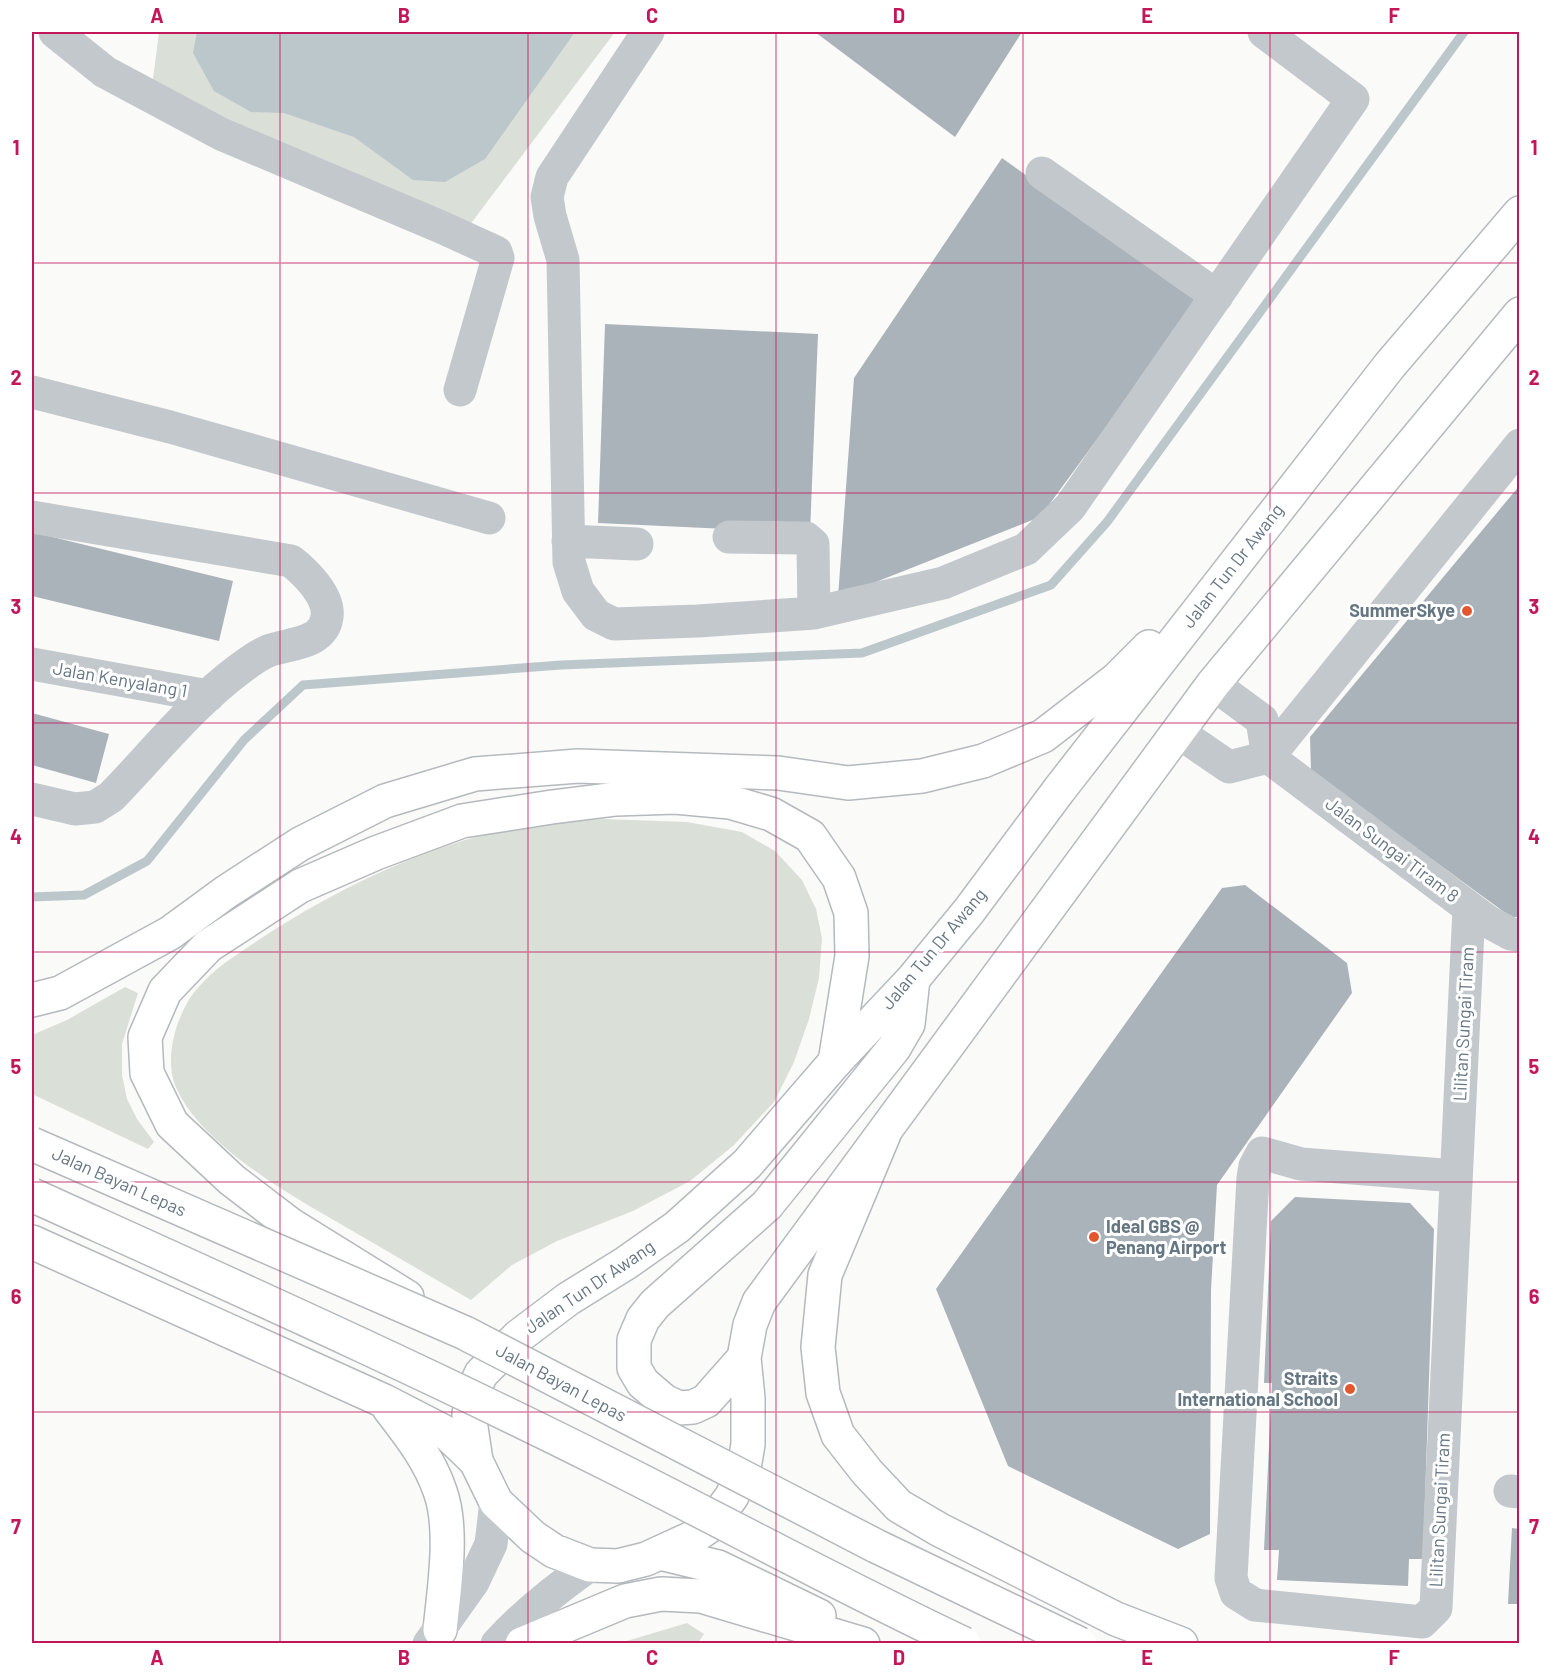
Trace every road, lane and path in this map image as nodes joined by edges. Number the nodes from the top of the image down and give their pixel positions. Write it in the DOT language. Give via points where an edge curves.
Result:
graph roads {
  1 [pos="55,32"];
  2 [pos="648,32"];
  3 [pos="1264,32"];
  4 [pos="1042,173"];
  5 [pos="1520,213"];
  6 [pos="1217,296"];
  7 [pos="1520,314"];
  8 [pos="460,390"];
  9 [pos="32,392"];
  10 [pos="1520,445"];
  11 [pos="32,516"];
  12 [pos="489,518"];
  13 [pos="729,537"];
  14 [pos="568,541"];
  15 [pos="637,544"];
  16 [pos="1234,566"];
  17 [pos="814,613"];
  18 [pos="32,664"];
  19 [pos="1213,684"];
  20 [pos="208,696"];
  21 [pos="1178,732"];
  22 [pos="1268,758"];
  23 [pos="32,799"];
  24 [pos="1469,908"];
  25 [pos="1520,934"];
  26 [pos="913,979"];
  27 [pos="32,1000"];
  28 [pos="835,1062"];
  29 [pos="884,1134"];
  30 [pos="32,1144"];
  31 [pos="1456,1176"];
  32 [pos="32,1195"];
  33 [pos="32,1242"];
  34 [pos="465,1334"];
  35 [pos="744,1358"];
  36 [pos="384,1401"];
  37 [pos="476,1461"];
  38 [pos="496,1502"];
  39 [pos="660,1553"];
  40 [pos="590,1565"];
  41 [pos="435,1637"];
  42 [pos="497,1644"];
  43 [pos="522,1644"];
  44 [pos="863,1644"];
  45 [pos="871,1644"];
  46 [pos="964,1644"];
  47 [pos="1080,1644"];
  48 [pos="1181,1644"];
  1 -- 8 [label="street" via="105,72 221,134 496,252 498,258"];
  2 -- 14 [label="street" via="552,177 547,197 563,260"];
  3 -- 6 [label="street" via="1353,99"];
  4 -- 6 [label="street"];
  5 -- 16 [label="main road, Jalan Tun Dr Awang" via="1390,365"];
  6 -- 17 [label="street" via="1070,507 1026,549 943,583"];
  7 -- 19 [label="main road, Jalan Tun Dr Awang"];
  9 -- 12 [label="street"];
  10 -- 22 [label="street"];
  11 -- 20 [label="street" via="273,556 291,561 306,572 325,604 327,617 320,632 309,641 266,652"];
  13 -- 17 [label="street" via="806,538 813,544"];
  14 -- 15 [label="street"];
  14 -- 17 [label="street" via="569,562 578,591 596,615 614,624"];
  16 -- 26 [label="main road, Jalan Tun Dr Awang"];
  16 -- 27 [label="main road" via="1117,679 1043,736 983,761 922,776 848,783 778,773 578,766 475,774 385,801 300,844 170,933 60,993"];
  18 -- 20 [label="street, Jalan Kenyalang 1"];
  19 -- 21 [label="main road, Jalan Tun Dr Awang"];
  19 -- 22 [label="street" via="1262,720"];
  20 -- 23 [label="street" via="111,797 95,807 75,809"];
  21 -- 22 [label="street" via="1229,766"];
  21 -- 29 [label="main road, Jalan Tun Dr Awang"];
  22 -- 24 [label="street, Jalan Sungai Tiram 8"];
  24 -- 25 [label="street, Jalan Sungai Tiram 8" via="1498,929"];
  24 -- 31 [label="street, Lilitan Sungai Tiram"];
  26 -- 28 [label="main road, Jalan Tun Dr Awang"];
  26 -- 35 [label="main road" via="908,1024 894,1048 767,1205 655,1304 634,1340 634,1368 643,1383 679,1408 706,1401"];
  28 -- 34 [label="main road, bridge" via="852,956 851,913 838,878 810,836 771,814 730,802 675,797 616,799 462,821 300,886 208,946 165,991 145,1037 147,1072 172,1124 232,1180 291,1225"];
  28 -- 37 [label="main road, Jalan Tun Dr Awang" via="747,1164 677,1227 568,1299 494,1359 481,1374 469,1413"];
  29 -- 35 [label="main road, Jalan Tun Dr Awang" via="759,1302"];
  29 -- 48 [label="main road" via="825,1275 818,1347 823,1393 838,1435 899,1506 1116,1619"];
  30 -- 34 [label="main road, Jalan Bayan Lepas, bridge"];
  31 -- 31 [label="street, Lilitan Sungai Tiram" via="1301,1164 1262,1153 1253,1178 1231,1578 1236,1593 1255,1605 1422,1622 1436,1608"];
  32 -- 46 [label="main road, bridge" via="448,1385"];
  33 -- 36 [label="main road"];
  34 -- 47 [label="main road, Jalan Bayan Lepas, bridge" via="876,1546"];
  35 -- 39 [label="main road, Jalan Tun Dr Awang" via="748,1444 744,1468 732,1496 712,1524"];
  36 -- 37 [label="main road" via="448,1434"];
  36 -- 41 [label="main road" via="421,1450 441,1492 447,1531 445,1580"];
  37 -- 38 [label="main road, Jalan Tun Dr Awang"];
  38 -- 40 [label="main road, Jalan Tun Dr Awang" via="533,1537 554,1551"];
  38 -- 41 [label="street" via="491,1544 473,1582"];
  39 -- 40 [label="main road, Jalan Tun Dr Awang" via="618,1566"];
  39 -- 45 [label="main road" via="718,1567"];
  40 -- 42 [label="street" via="551,1593"];
  43 -- 44 [label="main road" via="625,1601 661,1594 701,1596"];
}
